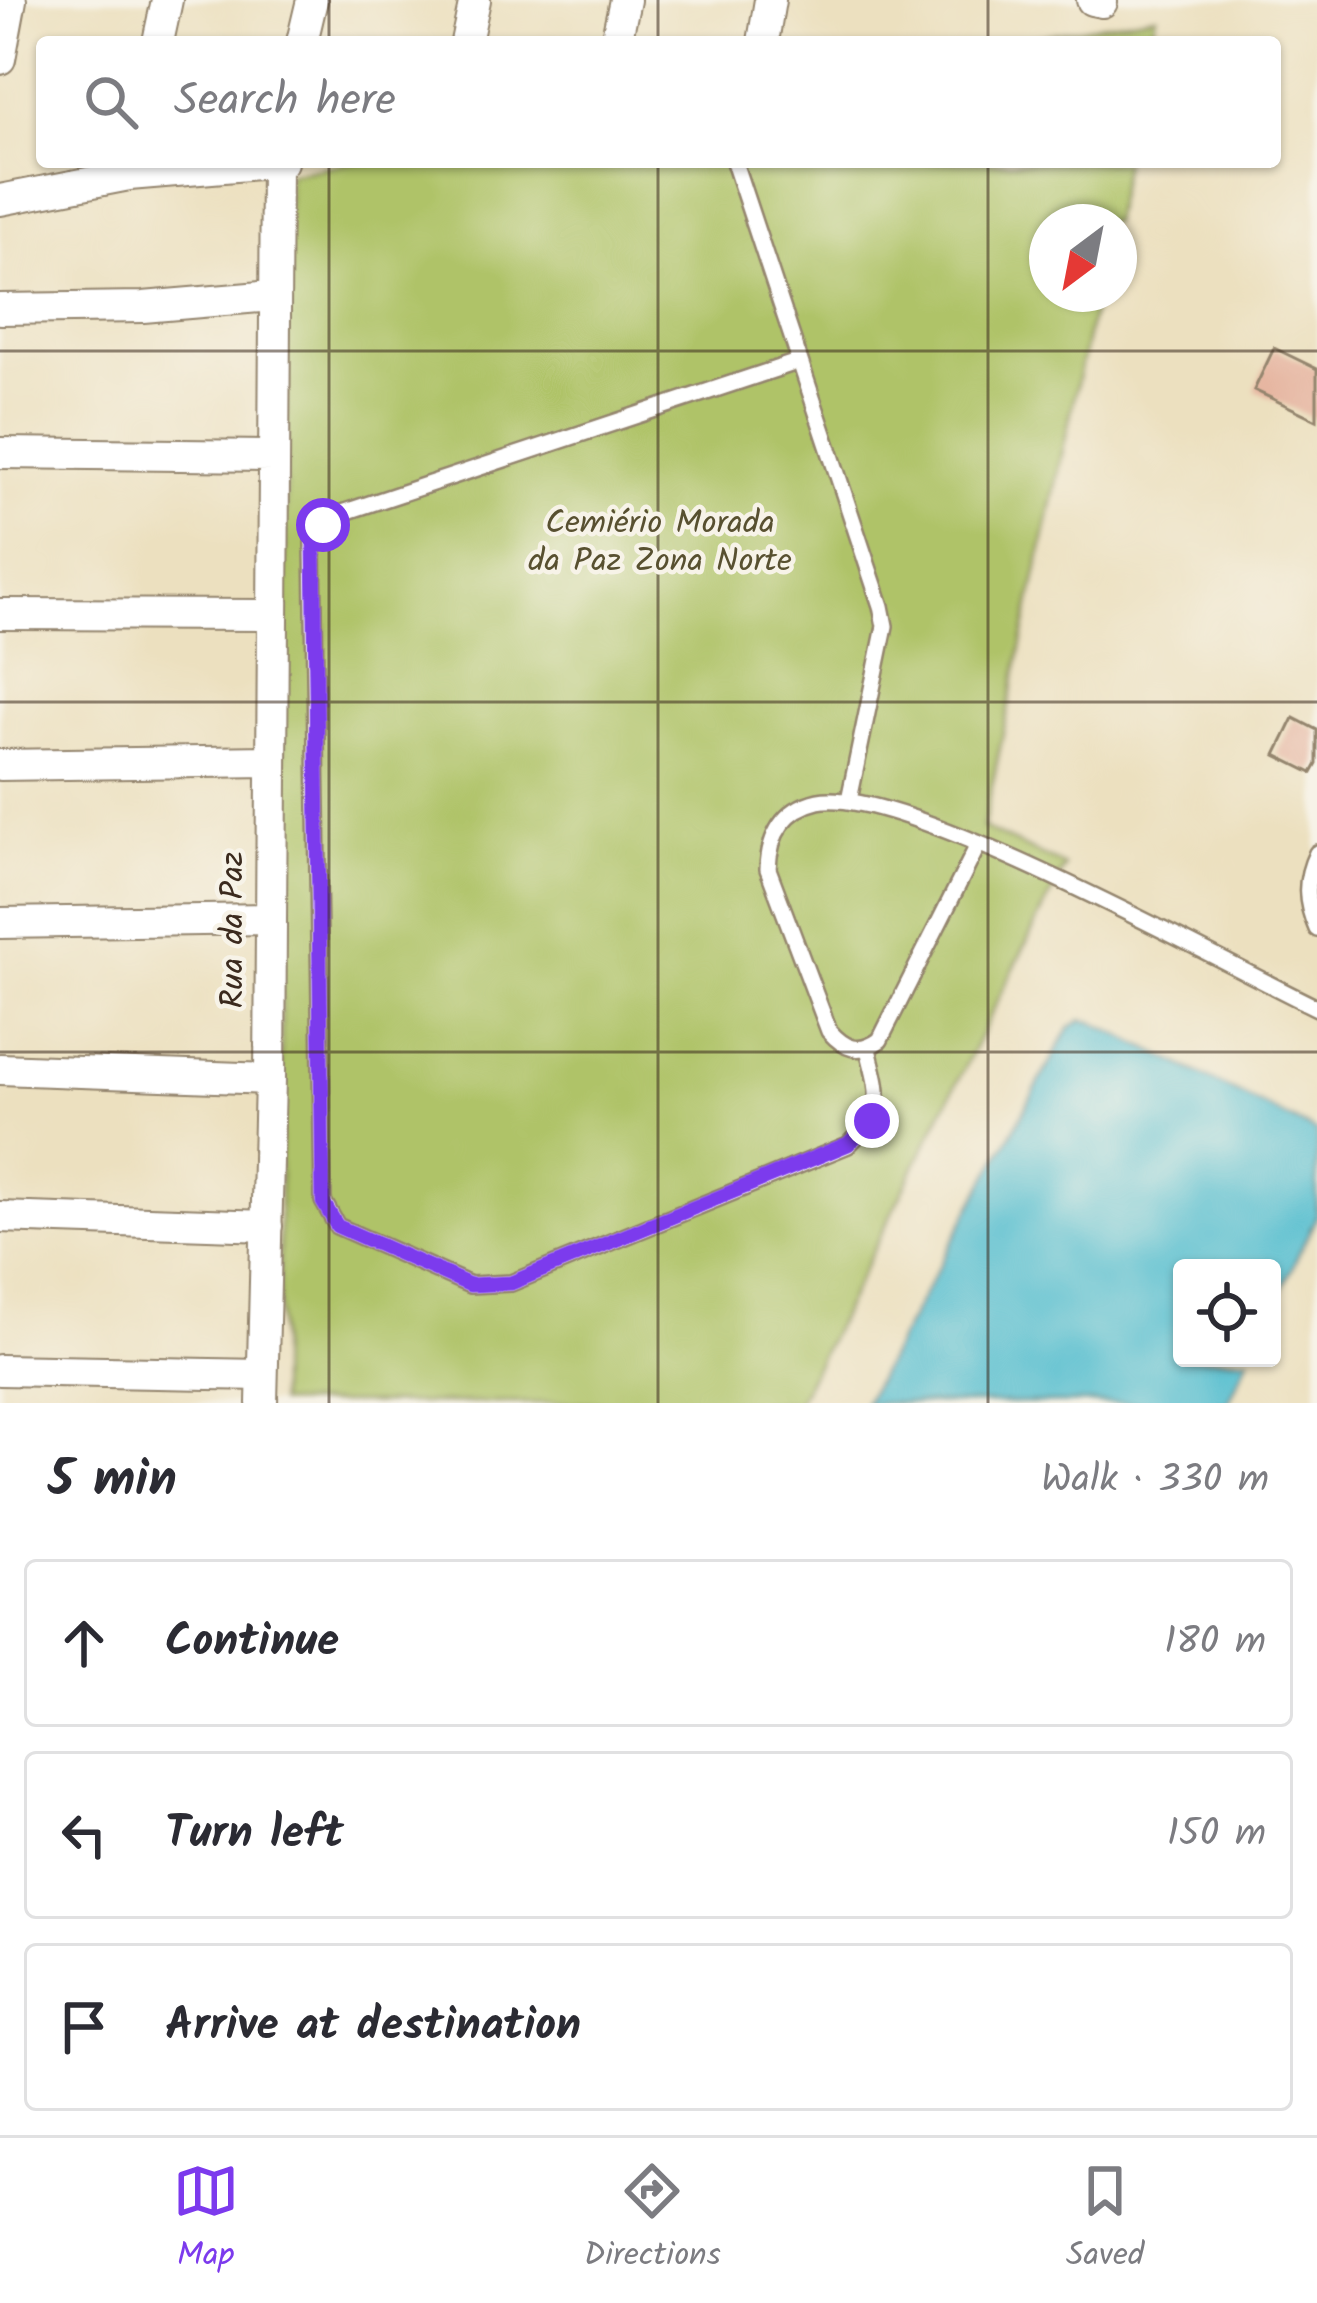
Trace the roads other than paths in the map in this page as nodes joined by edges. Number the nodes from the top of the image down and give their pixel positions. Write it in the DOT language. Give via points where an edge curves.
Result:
graph roads {
  1 [pos="11,0"];
  2 [pos="167,0"];
  3 [pos="312,0"];
  4 [pos="475,0"];
  5 [pos="625,0"];
  6 [pos="770,0"];
  7 [pos="159,36"];
  8 [pos="303,36"];
  9 [pos="467,36"];
  10 [pos="617,36"];
  11 [pos="764,36"];
  12 [pos="0,59"];
  13 [pos="131,168"];
  14 [pos="278,168"];
  15 [pos="736,168"];
  16 [pos="0,200"];
  17 [pos="272,296"];
  18 [pos="0,309"];
  19 [pos="800,361"];
  20 [pos="0,453"];
  21 [pos="274,457"];
  22 [pos="0,614"];
  23 [pos="273,615"];
  24 [pos="269,761"];
  25 [pos="0,764"];
  26 [pos="849,800"];
  27 [pos="978,845"];
  28 [pos="1317,853"];
  29 [pos="270,920"];
  30 [pos="0,923"];
  31 [pos="1317,928"];
  32 [pos="1317,1008"];
  33 [pos="868,1049"];
  34 [pos="0,1069"];
  35 [pos="270,1078"];
  36 [pos="0,1217"];
  37 [pos="267,1226"];
  38 [pos="0,1370"];
  39 [pos="262,1389"];
  1 -- 12 [label="street"];
  2 -- 7 [label="street"];
  3 -- 8 [label="street"];
  4 -- 9 [label="street"];
  5 -- 10 [label="street"];
  6 -- 11 [label="street"];
  13 -- 16 [label="street"];
  14 -- 17 [label="street, Rua da Paz"];
  15 -- 19 [label="lane"];
  17 -- 18 [label="street"];
  17 -- 21 [label="street, Rua da Paz"];
  19 -- 26 [label="lane" via="884,626"];
  19 -- 33 [label="lane" via="339,514 317,534 323,1202 337,1226 470,1285 511,1283 848,1144 872,1121 880,1097"];
  20 -- 21 [label="street"];
  21 -- 23 [label="street, Rua da Paz"];
  22 -- 23 [label="street"];
  23 -- 24 [label="street, Rua da Paz"];
  24 -- 25 [label="street"];
  24 -- 29 [label="street, Rua da Paz"];
  26 -- 27 [label="lane"];
  26 -- 33 [label="lane" via="794,810 778,825 768,868 829,1031 840,1044"];
  27 -- 32 [label="lane"];
  27 -- 33 [label="lane" via="890,1024"];
  28 -- 31 [label="lane" via="1307,907"];
  29 -- 30 [label="street"];
  29 -- 35 [label="street, Rua da Paz"];
  34 -- 35 [label="street"];
  35 -- 37 [label="street, Rua da Paz"];
  36 -- 37 [label="street"];
  37 -- 39 [label="street, Rua da Paz"];
  38 -- 39 [label="street"];
}
